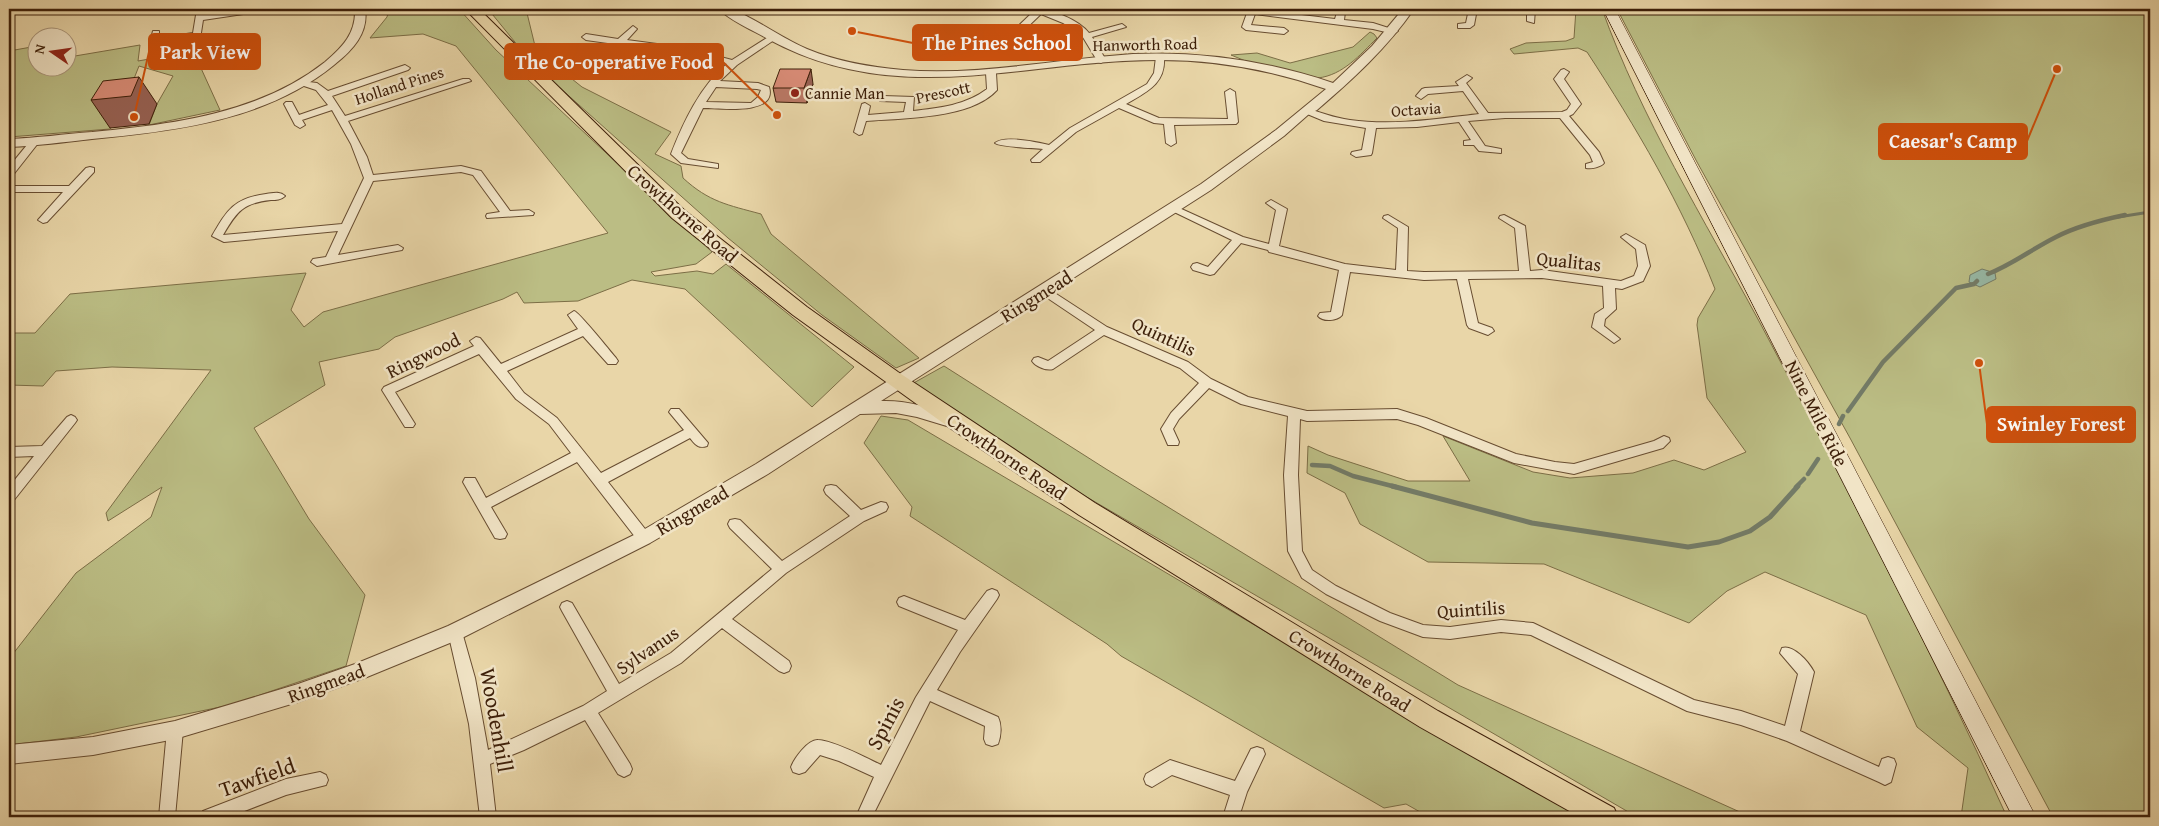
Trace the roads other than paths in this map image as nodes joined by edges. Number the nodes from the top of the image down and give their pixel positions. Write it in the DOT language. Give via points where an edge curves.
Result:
graph roads {
  1 [pos="360,9"];
  2 [pos="472,9"];
  3 [pos="726,9"];
  4 [pos="1040,9"];
  5 [pos="1233,9"];
  6 [pos="1364,9"];
  7 [pos="1408,9"];
  8 [pos="1473,9"];
  9 [pos="1531,9"];
  10 [pos="1609,9"];
  11 [pos="250,10"];
  12 [pos="1252,12"];
  13 [pos="201,14"];
  14 [pos="1531,21"];
  15 [pos="1339,22"];
  16 [pos="1461,26"];
  17 [pos="1122,28"];
  18 [pos="633,29"];
  19 [pos="1394,31"];
  20 [pos="1284,32"];
  21 [pos="156,33"];
  22 [pos="196,35"];
  23 [pos="1014,35"];
  24 [pos="1087,36"];
  25 [pos="586,37"];
  26 [pos="773,38"];
  27 [pos="621,41"];
  28 [pos="247,53"];
  29 [pos="1160,57"];
  30 [pos="1101,60"];
  31 [pos="733,63"];
  32 [pos="398,68"];
  33 [pos="1564,72"];
  34 [pos="991,73"];
  35 [pos="1467,78"];
  36 [pos="465,81"];
  37 [pos="304,83"];
  38 [pos="714,84"];
  39 [pos="1331,87"];
  40 [pos="1463,88"];
  41 [pos="1230,92"];
  42 [pos="326,95"];
  43 [pos="1421,96"];
  44 [pos="883,99"];
  45 [pos="289,104"];
  46 [pos="1119,104"];
  47 [pos="701,105"];
  48 [pos="334,106"];
  49 [pos="865,106"];
  50 [pos="1305,111"];
  51 [pos="908,115"];
  52 [pos="1563,115"];
  53 [pos="1485,116"];
  54 [pos="862,118"];
  55 [pos="342,120"];
  56 [pos="1463,120"];
  57 [pos="1169,122"];
  58 [pos="1371,126"];
  59 [pos="860,132"];
  60 [pos="34,142"];
  61 [pos="9,143"];
  62 [pos="1000,143"];
  63 [pos="1171,143"];
  64 [pos="1052,148"];
  65 [pos="1497,152"];
  66 [pos="1356,154"];
  67 [pos="1036,160"];
  68 [pos="714,166"];
  69 [pos="1590,166"];
  70 [pos="90,170"];
  71 [pos="9,173"];
  72 [pos="369,178"];
  73 [pos="9,189"];
  74 [pos="72,189"];
  75 [pos="280,196"];
  76 [pos="1271,203"];
  77 [pos="1172,209"];
  78 [pos="529,213"];
  79 [pos="507,214"];
  80 [pos="491,216"];
  81 [pos="1388,218"];
  82 [pos="1504,218"];
  83 [pos="43,220"];
  84 [pos="345,227"];
  85 [pos="1626,237"];
  86 [pos="1240,239"];
  87 [pos="398,248"];
  88 [pos="1273,250"];
  89 [pos="330,260"];
  90 [pos="317,262"];
  91 [pos="1197,267"];
  92 [pos="1346,268"];
  93 [pos="1401,274"];
  94 [pos="1525,274"];
  95 [pos="1462,276"];
  96 [pos="1609,283"];
  97 [pos="1044,290"];
  98 [pos="574,315"];
  99 [pos="1324,316"];
  100 [pos="1103,330"];
  101 [pos="585,331"];
  102 [pos="1488,331"];
  103 [pos="1614,339"];
  104 [pos="612,361"];
  105 [pos="1038,361"];
  106 [pos="498,370"];
  107 [pos="899,382"];
  108 [pos="1207,382"];
  109 [pos="857,410"];
  110 [pos="675,412"];
  111 [pos="1294,414"];
  112 [pos="71,420"];
  113 [pos="957,423"];
  114 [pos="409,424"];
  115 [pos="691,432"];
  116 [pos="1664,440"];
  117 [pos="1173,442"];
  118 [pos="702,443"];
  119 [pos="46,451"];
  120 [pos="9,452"];
  121 [pos="579,455"];
  122 [pos="600,480"];
  123 [pos="470,482"];
  124 [pos="831,490"];
  125 [pos="9,496"];
  126 [pos="484,505"];
  127 [pos="881,507"];
  128 [pos="859,517"];
  129 [pos="735,524"];
  130 [pos="500,534"];
  131 [pos="644,538"];
  132 [pos="781,569"];
  133 [pos="992,595"];
  134 [pos="904,602"];
  135 [pos="567,607"];
  136 [pos="720,619"];
  137 [pos="967,627"];
  138 [pos="455,632"];
  139 [pos="1787,653"];
  140 [pos="784,666"];
  141 [pos="617,694"];
  142 [pos="927,694"];
  143 [pos="588,711"];
  144 [pos="175,730"];
  145 [pos="1791,735"];
  146 [pos="992,740"];
  147 [pos="1257,754"];
  148 [pos="9,755"];
  149 [pos="481,760"];
  150 [pos="1888,764"];
  151 [pos="624,768"];
  152 [pos="799,768"];
  153 [pos="884,774"];
  154 [pos="1152,779"];
  155 [pos="320,780"];
  156 [pos="1239,790"];
  157 [pos="167,817"];
  158 [pos="209,817"];
  159 [pos="488,817"];
  160 [pos="864,817"];
  161 [pos="1231,817"];
  162 [pos="1605,817"];
  163 [pos="2025,817"];
  1 -- 37 [label="street" via="360,27 355,39 328,67"];
  2 -- 107 [label="main road, Crowthorne Road" via="678,214 800,311"];
  3 -- 26 [label="street, Hanworth Road"];
  4 -- 23 [label="street"];
  4 -- 24 [label="street" via="1066,21"];
  5 -- 12 [label="street"];
  6 -- 15 [label="street" via="1341,10"];
  7 -- 19 [label="street, Ringmead"];
  8 -- 16 [label="street" via="1470,24"];
  9 -- 14 [label="street"];
  10 -- 163 [label="main road, Nine Mile Ride"];
  11 -- 13 [label="street"];
  12 -- 15 [label="street"];
  12 -- 20 [label="street" via="1245,30"];
  13 -- 22 [label="street"];
  15 -- 19 [label="street"];
  17 -- 24 [label="street"];
  18 -- 27 [label="street"];
  19 -- 39 [label="street, Ringmead" via="1359,68"];
  21 -- 22 [label="street" via="154,42"];
  22 -- 28 [label="street" via="192,62"];
  24 -- 30 [label="street"];
  25 -- 27 [label="street"];
  26 -- 31 [label="street"];
  26 -- 34 [label="street, Hanworth Road" via="821,58 883,72"];
  27 -- 31 [label="street" via="687,51"];
  29 -- 30 [label="street, Hanworth Road"];
  29 -- 39 [label="street, Hanworth Road" via="1261,66"];
  29 -- 46 [label="street" via="1158,78 1140,94"];
  30 -- 34 [label="street, Hanworth Road"];
  31 -- 38 [label="street"];
  32 -- 42 [label="street, Holland Pines"];
  33 -- 52 [label="street" via="1559,79 1576,104"];
  34 -- 51 [label="street, Prescott" via="992,90 977,102"];
  35 -- 40 [label="street, Octavia" via="1461,82"];
  36 -- 55 [label="street, Holland Pines"];
  37 -- 42 [label="street, Holland Pines" via="318,87"];
  37 -- 60 [label="street" via="252,106 208,119 152,130"];
  38 -- 47 [label="street"];
  38 -- 47 [label="street" via="766,89 760,102 752,106"];
  39 -- 50 [label="street, Ringmead"];
  40 -- 43 [label="street, Octavia" via="1425,91"];
  40 -- 53 [label="street, Octavia"];
  41 -- 57 [label="street" via="1233,122"];
  42 -- 48 [label="street, Holland Pines"];
  44 -- 51 [label="street, Prescott" via="911,99"];
  45 -- 48 [label="street, Holland Pines" via="299,122"];
  46 -- 57 [label="street" via="1156,120"];
  46 -- 64 [label="street" via="1073,130"];
  47 -- 68 [label="street" via="676,154 684,161"];
  48 -- 55 [label="street, Holland Pines"];
  49 -- 54 [label="street"];
  50 -- 58 [label="street, Octavia" via="1329,120"];
  50 -- 77 [label="street, Ringmead" via="1272,139"];
  51 -- 54 [label="street, Prescott"];
  52 -- 53 [label="street, Octavia"];
  52 -- 69 [label="street" via="1595,154 1599,163"];
  53 -- 56 [label="street, Octavia"];
  54 -- 59 [label="street"];
  55 -- 72 [label="street, Holland Pines" via="355,140"];
  56 -- 58 [label="street, Octavia"];
  56 -- 65 [label="street, Octavia" via="1472,142 1482,149"];
  57 -- 63 [label="street"];
  58 -- 66 [label="street, Octavia" via="1368,153"];
  60 -- 61 [label="street"];
  60 -- 71 [label="street"];
  62 -- 64 [label="street"];
  64 -- 67 [label="street"];
  70 -- 74 [label="street"];
  72 -- 79 [label="street" via="460,168 477,173"];
  72 -- 84 [label="street"];
  73 -- 74 [label="street"];
  74 -- 83 [label="street"];
  75 -- 84 [label="street" via="254,199 236,206 217,236 224,240"];
  76 -- 88 [label="street" via="1282,210"];
  77 -- 86 [label="street, Qualitas"];
  77 -- 97 [label="street, Ringmead"];
  78 -- 79 [label="street"];
  79 -- 80 [label="street"];
  81 -- 93 [label="street" via="1403,227"];
  82 -- 94 [label="street, Qualitas" via="1520,226"];
  84 -- 89 [label="street"];
  85 -- 96 [label="street, Qualitas" via="1640,246 1644,266 1639,278 1622,285"];
  86 -- 88 [label="street, Qualitas"];
  86 -- 91 [label="street" via="1210,271"];
  87 -- 89 [label="street"];
  88 -- 92 [label="street, Qualitas"];
  89 -- 90 [label="street"];
  92 -- 93 [label="street, Qualitas"];
  92 -- 99 [label="street" via="1336,314"];
  93 -- 95 [label="street, Qualitas"];
  94 -- 95 [label="street, Qualitas"];
  94 -- 96 [label="street, Qualitas"];
  95 -- 102 [label="street" via="1473,325"];
  96 -- 103 [label="street, Qualitas" via="1610,309 1599,317 1598,327"];
  97 -- 100 [label="street, Quintilis"];
  97 -- 107 [label="street, Ringmead"];
  98 -- 101 [label="street"];
  100 -- 105 [label="street, Quintilis" via="1048,366"];
  100 -- 108 [label="street, Quintilis" via="1184,365"];
  101 -- 104 [label="street"];
  101 -- 106 [label="street"];
  106 -- 114 [label="street, Ringwood" via="478,344 388,390"];
  106 -- 121 [label="street, Ringwood" via="520,396 553,421"];
  107 -- 109 [label="street, Ringmead"];
  107 -- 113 [label="main road, Crowthorne Road"];
  108 -- 111 [label="street, Quintilis" via="1245,401"];
  108 -- 117 [label="street, Quintilis" via="1167,429"];
  109 -- 113 [label="street" via="897,406"];
  109 -- 131 [label="street, Ringmead"];
  110 -- 115 [label="street"];
  111 -- 116 [label="street, Quintilis" via="1397,414 1514,458 1574,469 1658,445"];
  111 -- 145 [label="street, Quintilis" via="1291,475 1295,550 1307,574 1385,617 1423,631 1450,633 1501,626 1533,628 1692,706 1742,718"];
  112 -- 119 [label="street"];
  113 -- 162 [label="main road, Crowthorne Road" via="1087,509 1358,676"];
  115 -- 118 [label="street"];
  115 -- 122 [label="street"];
  119 -- 120 [label="street"];
  119 -- 125 [label="street"];
  121 -- 122 [label="street, Ringwood"];
  121 -- 126 [label="street"];
  122 -- 131 [label="street, Ringwood"];
  123 -- 126 [label="street"];
  124 -- 128 [label="street"];
  126 -- 130 [label="street"];
  127 -- 128 [label="street, Sylvanus"];
  128 -- 132 [label="street, Sylvanus"];
  129 -- 132 [label="street"];
  131 -- 138 [label="street, Ringmead"];
  132 -- 136 [label="street, Sylvanus"];
  133 -- 137 [label="street, Spinis"];
  134 -- 137 [label="street"];
  135 -- 141 [label="street, Sylvanus"];
  136 -- 140 [label="street"];
  136 -- 141 [label="street, Sylvanus" via="676,658"];
  137 -- 142 [label="street, Spinis"];
  138 -- 144 [label="street, Ringmead" via="298,694"];
  138 -- 149 [label="street, Woodenhill" via="466,667"];
  139 -- 145 [label="street" via="1806,672"];
  141 -- 143 [label="street, Sylvanus"];
  142 -- 146 [label="street, Spinis" via="993,722"];
  142 -- 153 [label="street, Spinis"];
  143 -- 149 [label="street, Sylvanus"];
  143 -- 151 [label="street"];
  144 -- 148 [label="street, Ringmead" via="93,746"];
  144 -- 157 [label="street"];
  145 -- 150 [label="street, Quintilis" via="1885,777"];
  147 -- 156 [label="street"];
  149 -- 159 [label="street, Woodenhill"];
  152 -- 153 [label="street, Spinis" via="817,747"];
  153 -- 160 [label="street, Spinis"];
  154 -- 156 [label="street" via="1170,767"];
  155 -- 158 [label="street, Tawfield" via="286,787"];
  156 -- 161 [label="street"];
}
